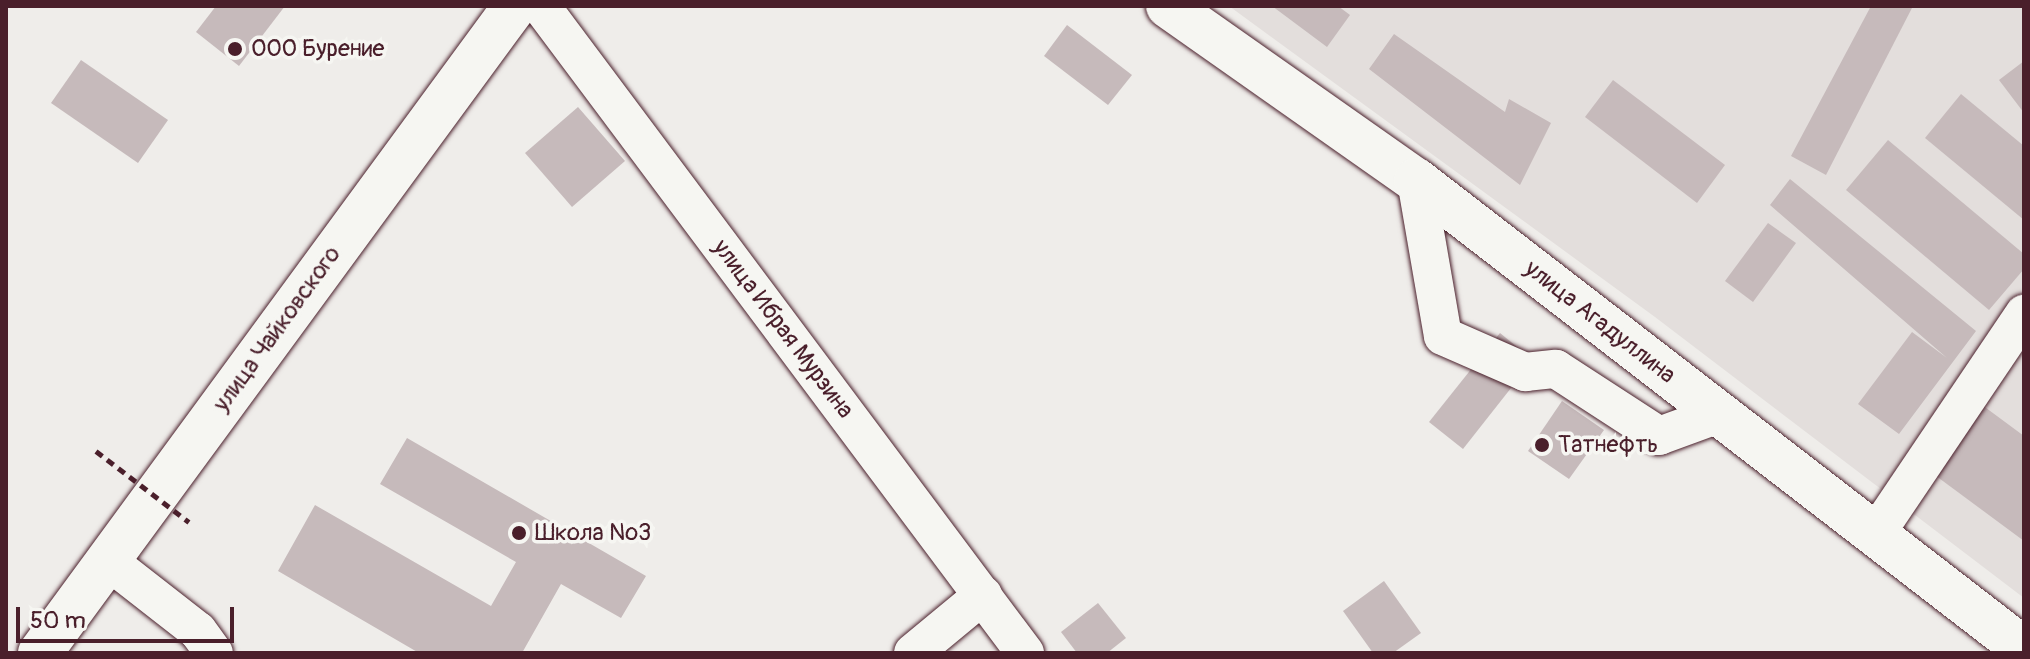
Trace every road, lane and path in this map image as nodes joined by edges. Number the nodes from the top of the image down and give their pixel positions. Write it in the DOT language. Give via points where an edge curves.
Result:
graph roads {
  1 [pos="515,6"];
  2 [pos="541,6"];
  3 [pos="1168,6"];
  4 [pos="1416,180"];
  5 [pos="2024,314"];
  6 [pos="1719,414"];
  7 [pos="96,451"];
  8 [pos="189,522"];
  9 [pos="1875,535"];
  10 [pos="107,560"];
  11 [pos="983,595"];
  12 [pos="2024,649"];
  13 [pos="40,653"];
  14 [pos="214,653"];
  15 [pos="913,653"];
  16 [pos="1025,653"];
  1 -- 10 [label="main road, улица Чайковского"];
  2 -- 11 [label="street, улица Ибрая Мурзина"];
  3 -- 4 [label="main road, улица Агадуллина"];
  4 -- 6 [label="main road, улица Агадуллина"];
  4 -- 6 [label="street" via="1443,336 1525,372 1556,369 1659,436"];
  5 -- 9 [label="street"];
  6 -- 9 [label="main road, улица Агадуллина"];
  7 -- 8 [label="path, bridge"];
  9 -- 12 [label="main road, улица Агадуллина"];
  10 -- 13 [label="main road, улица Чайковского"];
  10 -- 14 [label="street" via="198,631"];
  11 -- 15 [label="street"];
  11 -- 16 [label="street, улица Ибрая Мурзина"];
}
